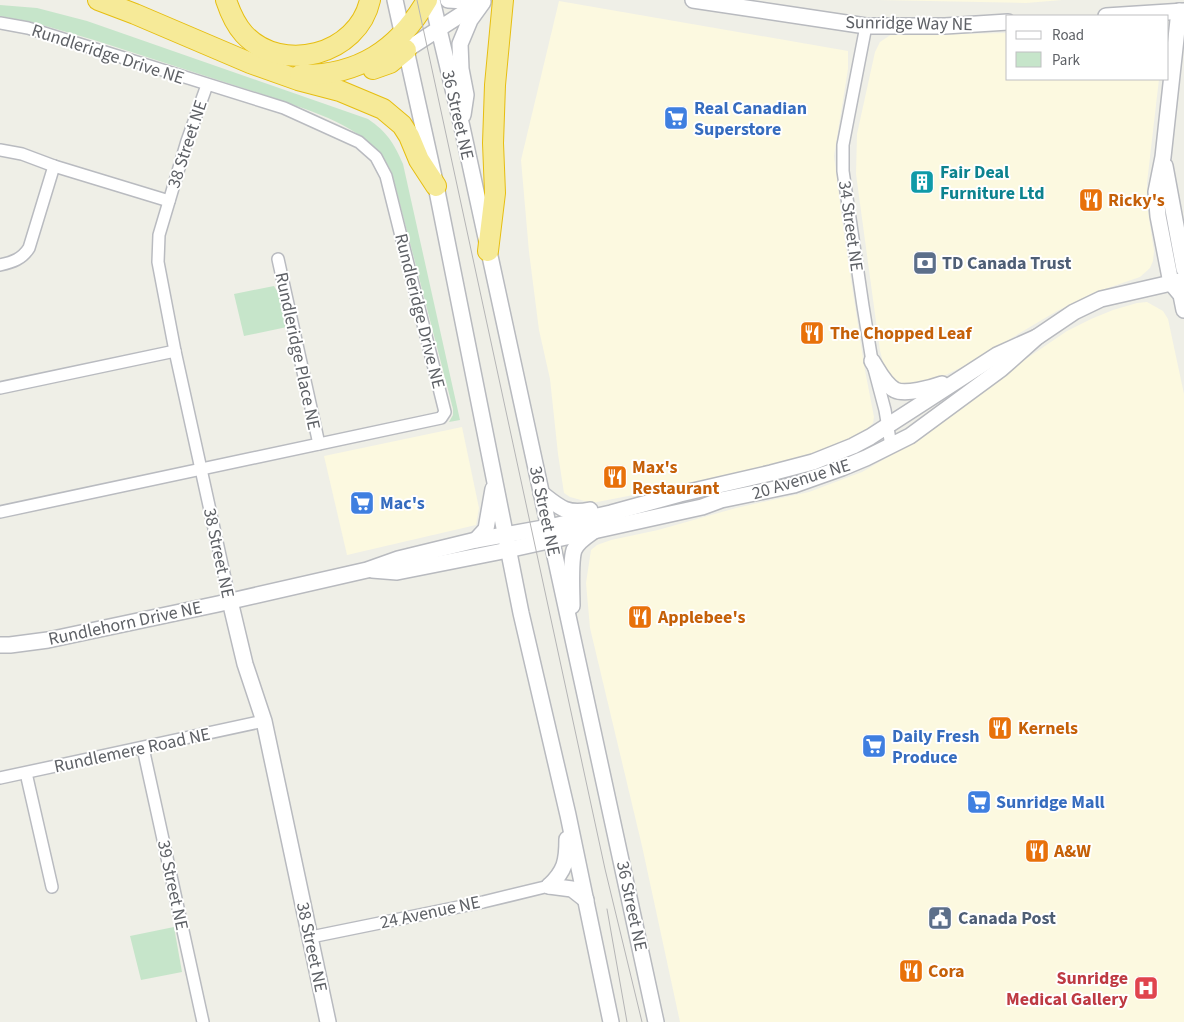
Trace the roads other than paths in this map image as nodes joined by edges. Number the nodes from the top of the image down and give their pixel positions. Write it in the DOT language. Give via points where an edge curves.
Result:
graph roads {
  1 [pos="98,0"];
  2 [pos="226,0"];
  3 [pos="370,0"];
  4 [pos="395,0"];
  5 [pos="427,0"];
  6 [pos="432,0"];
  7 [pos="448,0"];
  8 [pos="503,0"];
  9 [pos="693,0"];
  10 [pos="485,1"];
  11 [pos="1181,11"];
  12 [pos="1127,15"];
  13 [pos="1006,22"];
  14 [pos="0,23"];
  15 [pos="866,26"];
  16 [pos="439,29"];
  17 [pos="405,42"];
  18 [pos="1171,54"];
  19 [pos="275,71"];
  20 [pos="298,80"];
  21 [pos="1169,80"];
  22 [pos="1169,80"];
  23 [pos="206,85"];
  24 [pos="462,127"];
  25 [pos="0,150"];
  26 [pos="1163,157"];
  27 [pos="54,166"];
  28 [pos="436,186"];
  29 [pos="169,201"];
  30 [pos="488,251"];
  31 [pos="278,259"];
  32 [pos="0,265"];
  33 [pos="1184,269"];
  34 [pos="1180,286"];
  35 [pos="1184,310"];
  36 [pos="1037,337"];
  37 [pos="175,351"];
  38 [pos="872,361"];
  39 [pos="958,380"];
  40 [pos="0,388"];
  41 [pos="887,425"];
  42 [pos="319,444"];
  43 [pos="891,446"];
  44 [pos="202,469"];
  45 [pos="494,480"];
  46 [pos="541,493"];
  47 [pos="631,506"];
  48 [pos="0,512"];
  49 [pos="596,530"];
  50 [pos="550,533"];
  51 [pos="505,534"];
  52 [pos="528,538"];
  53 [pos="476,540"];
  54 [pos="508,550"];
  55 [pos="367,570"];
  56 [pos="230,601"];
  57 [pos="571,630"];
  58 [pos="0,645"];
  59 [pos="264,721"];
  60 [pos="143,748"];
  61 [pos="26,772"];
  62 [pos="0,778"];
  63 [pos="568,815"];
  64 [pos="549,886"];
  65 [pos="52,887"];
  66 [pos="586,900"];
  67 [pos="310,937"];
  68 [pos="203,1022"];
  69 [pos="328,1022"];
  70 [pos="611,1022"];
  71 [pos="656,1022"];
  1 -- 19 [label="highway"];
  2 -- 3 [label="highway" via="244,35 267,50 307,56 343,42 359,25"];
  4 -- 17 [label="street, 36 Street NE"];
  5 -- 17 [label="highway"];
  6 -- 16 [label="street, 36 Street NE"];
  7 -- 10 [label="street"];
  8 -- 30 [label="highway" via="495,85 495,194"];
  9 -- 15 [label="street, Sunridge Way NE"];
  10 -- 16 [label="street"];
  10 -- 24 [label="street" via="470,20 460,44 466,95"];
  11 -- 12 [label="street"];
  11 -- 18 [label="street"];
  13 -- 15 [label="street, Sunridge Way NE"];
  14 -- 23 [label="street, Rundleridge Drive NE" via="28,28"];
  15 -- 38 [label="street, 34 Street NE" via="843,145 843,171"];
  16 -- 17 [label="street"];
  16 -- 24 [label="street, 36 Street NE"];
  17 -- 19 [label="highway" via="348,69 313,75"];
  17 -- 20 [label="highway" via="390,63 350,77"];
  17 -- 28 [label="street, 36 Street NE"];
  18 -- 22 [label="street"];
  19 -- 20 [label="highway"];
  20 -- 28 [label="highway" via="358,98 392,115 410,136 418,160"];
  21 -- 26 [label="street"];
  23 -- 29 [label="street, 38 Street NE"];
  23 -- 42 [label="street, Rundleridge Drive NE" via="284,108 359,142 376,157 386,176 445,412 441,418"];
  24 -- 30 [label="street, 36 Street NE"];
  25 -- 27 [label="street"];
  26 -- 33 [label="street"];
  26 -- 34 [label="street" via="1156,192 1158,216"];
  27 -- 29 [label="street"];
  27 -- 32 [label="street" via="29,248 24,256"];
  28 -- 45 [label="street, 36 Street NE"];
  29 -- 37 [label="street, 38 Street NE" via="159,235 158,262"];
  30 -- 46 [label="street, 36 Street NE"];
  31 -- 42 [label="street, Rundleridge Place NE"];
  34 -- 35 [label="street"];
  34 -- 36 [label="street, 20 Avenue NE" via="1101,299 1074,312"];
  36 -- 39 [label="street, 20 Avenue NE" via="997,355"];
  36 -- 43 [label="street, 20 Avenue NE" via="941,414"];
  37 -- 40 [label="street"];
  37 -- 44 [label="street, 38 Street NE"];
  38 -- 39 [label="street" via="895,390 927,389"];
  38 -- 41 [label="street, 34 Street NE"];
  39 -- 41 [label="street, 20 Avenue NE"];
  41 -- 43 [label="street, 34 Street NE"];
  41 -- 47 [label="street, 20 Avenue NE" via="853,446 813,462"];
  42 -- 44 [label="street, Rundleridge Drive NE"];
  43 -- 49 [label="street, 20 Avenue NE" via="842,468 794,484"];
  44 -- 48 [label="street, Rundleridge Drive NE"];
  44 -- 56 [label="street, 38 Street NE"];
  45 -- 51 [label="street, 36 Street NE"];
  45 -- 53 [label="street" via="486,529"];
  46 -- 47 [label="street" via="569,511"];
  46 -- 50 [label="street, 36 Street NE"];
  47 -- 50 [label="street, 20 Avenue NE"];
  49 -- 50 [label="street, 20 Avenue NE"];
  49 -- 57 [label="street" via="580,541 574,550"];
  50 -- 52 [label="street, 20 Avenue NE"];
  50 -- 57 [label="street, 36 Street NE"];
  51 -- 52 [label="street, Rundlehorn Drive NE"];
  51 -- 53 [label="street, Rundlehorn Drive NE"];
  51 -- 54 [label="street, 36 Street NE"];
  52 -- 54 [label="street, Rundlehorn Drive NE"];
  53 -- 55 [label="street, Rundlehorn Drive NE"];
  54 -- 55 [label="street, Rundlehorn Drive NE" via="397,572"];
  54 -- 63 [label="street, 36 Street NE"];
  55 -- 56 [label="street, Rundlehorn Drive NE"];
  56 -- 58 [label="street, Rundlehorn Drive NE" via="48,640"];
  56 -- 59 [label="street, 38 Street NE" via="239,643"];
  57 -- 71 [label="street, 36 Street NE"];
  59 -- 60 [label="street, Rundlemere Road NE"];
  59 -- 67 [label="street, 38 Street NE"];
  60 -- 61 [label="street, Rundlemere Road NE"];
  60 -- 68 [label="street, 39 Street NE"];
  61 -- 62 [label="street, Rundlemere Road NE"];
  61 -- 65 [label="street"];
  63 -- 64 [label="street" via="567,858 562,872"];
  63 -- 66 [label="street, 36 Street NE"];
  64 -- 66 [label="street" via="572,889"];
  64 -- 67 [label="street, 24 Avenue NE"];
  66 -- 70 [label="street, 36 Street NE"];
  67 -- 69 [label="street, 38 Street NE"];
}
